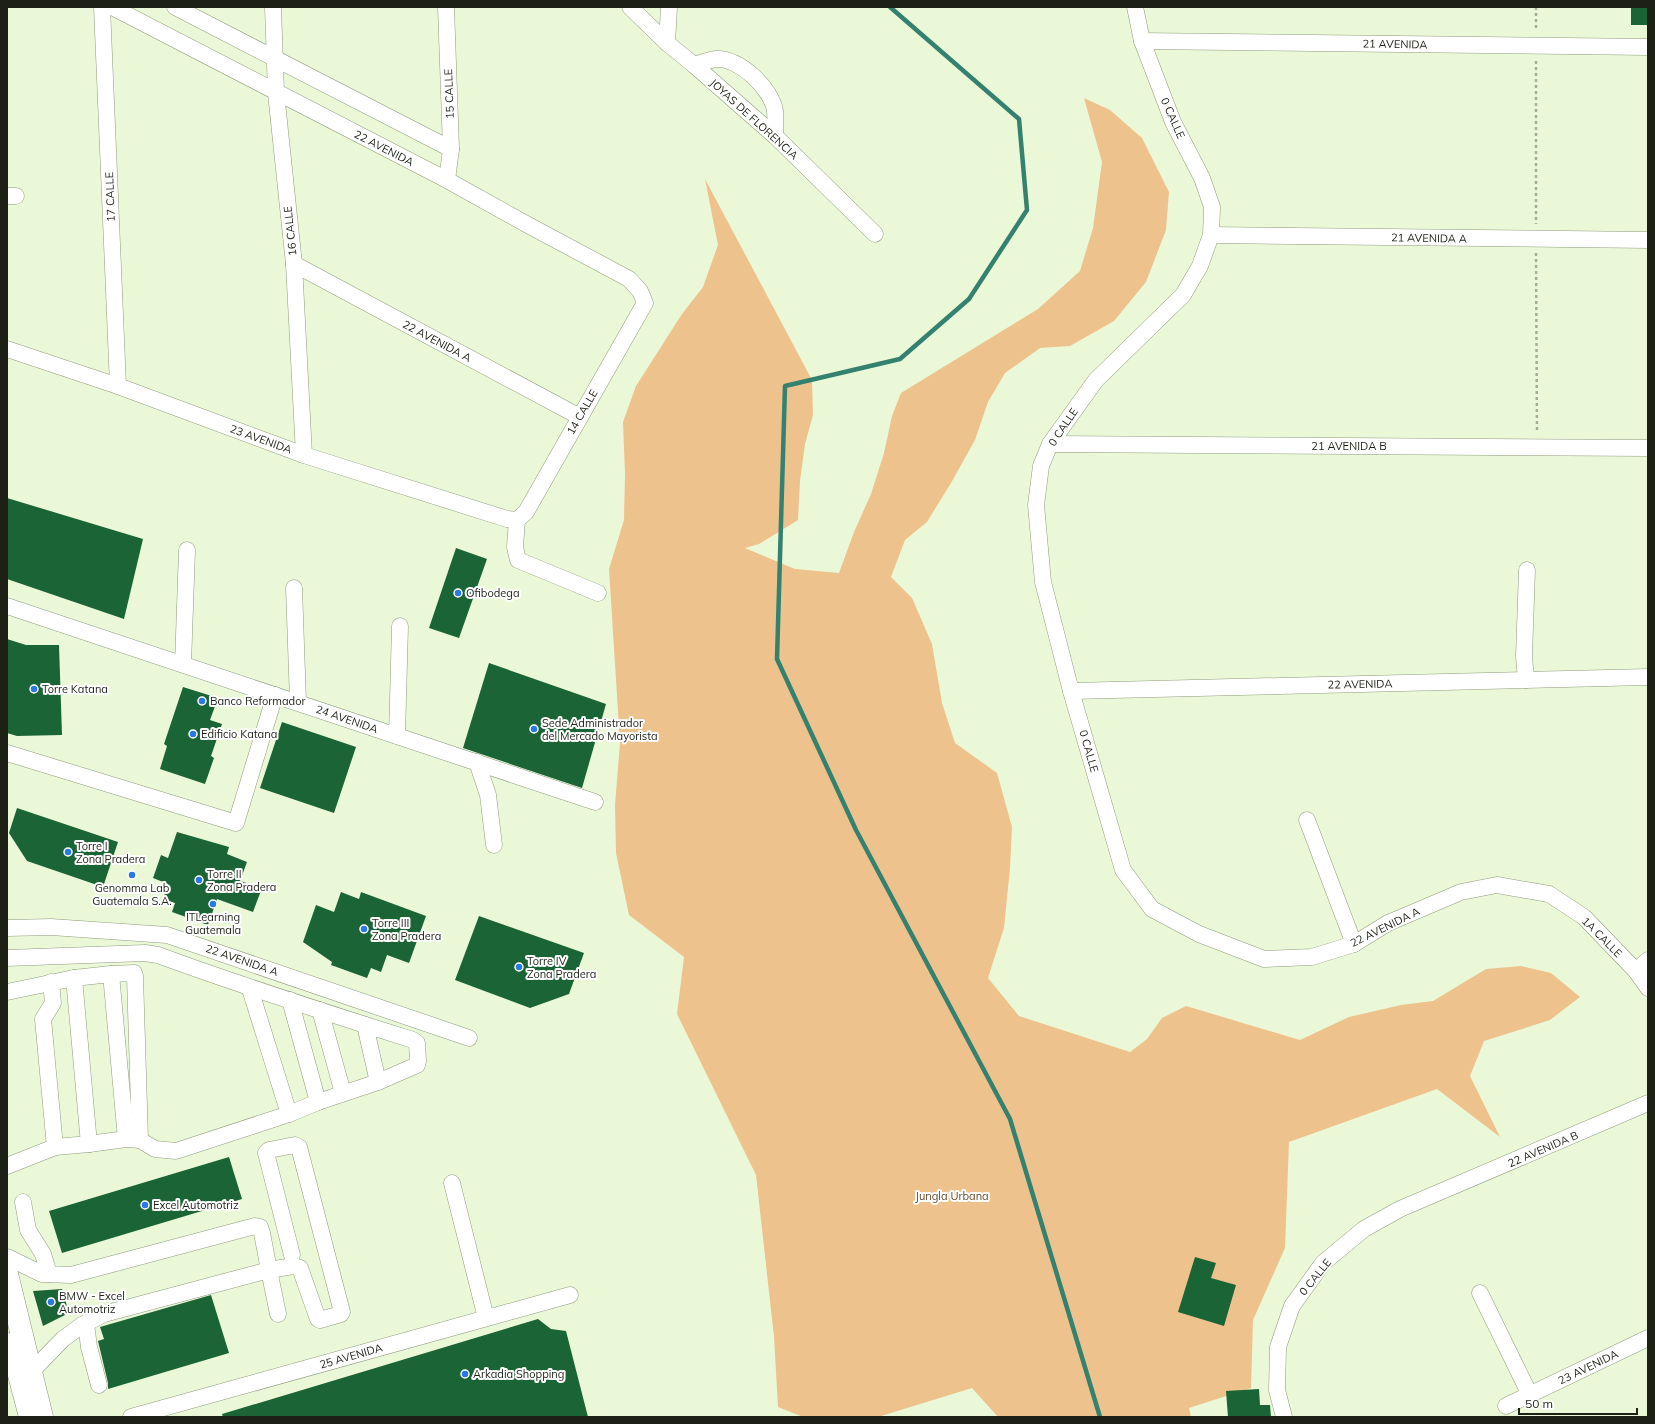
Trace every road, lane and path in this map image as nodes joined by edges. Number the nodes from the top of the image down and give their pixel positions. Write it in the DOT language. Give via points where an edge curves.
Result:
graph roads {
  1 [pos="102,7"];
  2 [pos="112,7"];
  3 [pos="175,7"];
  4 [pos="273,7"];
  5 [pos="446,7"];
  6 [pos="630,7"];
  7 [pos="669,7"];
  8 [pos="1135,7"];
  9 [pos="1142,41"];
  10 [pos="667,43"];
  11 [pos="1648,47"];
  12 [pos="274,58"];
  13 [pos="694,65"];
  14 [pos="276,93"];
  15 [pos="775,136"];
  16 [pos="451,149"];
  17 [pos="447,180"];
  18 [pos="876,234"];
  19 [pos="1211,235"];
  20 [pos="1648,240"];
  21 [pos="294,264"];
  22 [pos="645,303"];
  23 [pos="7,349"];
  24 [pos="118,386"];
  25 [pos="580,417"];
  26 [pos="1050,444"];
  27 [pos="1648,448"];
  28 [pos="304,455"];
  29 [pos="517,520"];
  30 [pos="187,550"];
  31 [pos="1528,570"];
  32 [pos="294,588"];
  33 [pos="598,594"];
  34 [pos="7,606"];
  35 [pos="400,626"];
  36 [pos="183,664"];
  37 [pos="1648,677"];
  38 [pos="1526,680"];
  39 [pos="1071,691"];
  40 [pos="275,695"];
  41 [pos="298,702"];
  42 [pos="397,736"];
  43 [pos="7,753"];
  44 [pos="477,762"];
  45 [pos="595,802"];
  46 [pos="1307,820"];
  47 [pos="494,845"];
  48 [pos="1549,894"];
  49 [pos="7,928"];
  50 [pos="1198,934"];
  51 [pos="1354,944"];
  52 [pos="7,958"];
  53 [pos="1648,960"];
  54 [pos="1636,971"];
  55 [pos="111,974"];
  56 [pos="74,978"];
  57 [pos="51,982"];
  58 [pos="1648,988"];
  59 [pos="250,989"];
  60 [pos="7,992"];
  61 [pos="290,1000"];
  62 [pos="320,1010"];
  63 [pos="365,1025"];
  64 [pos="469,1038"];
  65 [pos="378,1082"];
  66 [pos="343,1093"];
  67 [pos="318,1102"];
  68 [pos="1648,1103"];
  69 [pos="289,1114"];
  70 [pos="133,1140"];
  71 [pos="89,1144"];
  72 [pos="55,1147"];
  73 [pos="7,1166"];
  74 [pos="452,1183"];
  75 [pos="1438,1194"];
  76 [pos="23,1202"];
  77 [pos="292,1255"];
  78 [pos="7,1258"];
  79 [pos="269,1270"];
  80 [pos="7,1274"];
  81 [pos="49,1274"];
  82 [pos="1480,1293"];
  83 [pos="570,1294"];
  84 [pos="278,1314"];
  85 [pos="486,1318"];
  86 [pos="86,1324"];
  87 [pos="1648,1338"];
  88 [pos="7,1341"];
  89 [pos="31,1372"];
  90 [pos="99,1385"];
  91 [pos="1530,1395"];
  92 [pos="1506,1406"];
  93 [pos="27,1417"];
  94 [pos="42,1417"];
  95 [pos="131,1417"];
  96 [pos="1284,1417"];
  1 -- 24 [label="street, 17 CALLE"];
  2 -- 14 [label="street, 22 AVENIDA"];
  3 -- 12 [label="street"];
  4 -- 12 [label="street, 16 CALLE"];
  5 -- 16 [label="street, 15 CALLE"];
  6 -- 10 [label="street, JOYAS DE FLORENCIA"];
  7 -- 10 [label="street"];
  8 -- 9 [label="street, 0 CALLE"];
  9 -- 11 [label="street, 21 AVENIDA"];
  9 -- 19 [label="street, 0 CALLE" via="1173,122 1202,178 1212,207"];
  10 -- 13 [label="street, JOYAS DE FLORENCIA"];
  12 -- 14 [label="street, 16 CALLE"];
  12 -- 16 [label="street"];
  13 -- 15 [label="street, JOYAS DE FLORENCIA"];
  13 -- 15 [label="street" via="717,59 733,62 752,74 765,90 775,110"];
  14 -- 17 [label="street, 22 AVENIDA"];
  14 -- 21 [label="street, 16 CALLE"];
  15 -- 18 [label="street, JOYAS DE FLORENCIA"];
  16 -- 17 [label="street, 15 CALLE"];
  17 -- 22 [label="street, 22 AVENIDA" via="629,279 640,291"];
  19 -- 20 [label="street, 21 AVENIDA A"];
  19 -- 26 [label="street, 0 CALLE" via="1200,266 1183,295 1096,380"];
  21 -- 25 [label="street, 22 AVENIDA A"];
  21 -- 28 [label="street, 16 CALLE"];
  22 -- 25 [label="street, 14 CALLE"];
  23 -- 24 [label="street, 23 AVENIDA"];
  24 -- 28 [label="street, 23 AVENIDA"];
  25 -- 29 [label="street, 14 CALLE" via="526,512"];
  26 -- 27 [label="street, 21 AVENIDA B"];
  26 -- 39 [label="street, 0 CALLE" via="1041,466 1036,505 1038,542 1043,582"];
  28 -- 29 [label="street, 23 AVENIDA"];
  29 -- 33 [label="street" via="515,547 518,560"];
  30 -- 36 [label="street"];
  31 -- 38 [label="street" via="1524,656"];
  32 -- 41 [label="street"];
  34 -- 36 [label="street, 24 AVENIDA"];
  35 -- 42 [label="street"];
  36 -- 40 [label="street, 24 AVENIDA"];
  37 -- 38 [label="street, 22 AVENIDA"];
  38 -- 39 [label="street, 22 AVENIDA"];
  39 -- 50 [label="street, 0 CALLE" via="1123,870 1152,909"];
  40 -- 41 [label="street, 24 AVENIDA"];
  40 -- 43 [label="street" via="236,823"];
  41 -- 42 [label="street, 24 AVENIDA"];
  42 -- 44 [label="street, 24 AVENIDA"];
  44 -- 45 [label="street, 24 AVENIDA"];
  44 -- 47 [label="street" via="488,795"];
  46 -- 51 [label="street"];
  48 -- 51 [label="street, 22 AVENIDA A" via="1497,885 1461,892 1388,923"];
  48 -- 54 [label="street, 1A CALLE" via="1584,917"];
  49 -- 64 [label="street, 22 AVENIDA A" via="51,927 167,934"];
  50 -- 51 [label="street, 22 AVENIDA A" via="1264,959 1312,956"];
  52 -- 59 [label="street" via="145,953 158,955"];
  53 -- 54 [label="street"];
  54 -- 58 [label="street, 1A CALLE"];
  55 -- 56 [label="street"];
  55 -- 70 [label="street"];
  55 -- 70 [label="street" via="134,973 135,976"];
  56 -- 57 [label="street"];
  56 -- 71 [label="street"];
  57 -- 60 [label="street"];
  57 -- 72 [label="street" via="53,1000 43,1019"];
  59 -- 61 [label="street"];
  59 -- 69 [label="street"];
  61 -- 62 [label="street"];
  61 -- 67 [label="street"];
  62 -- 63 [label="street"];
  62 -- 66 [label="street"];
  63 -- 65 [label="street"];
  63 -- 65 [label="street" via="416,1043 417,1065"];
  65 -- 66 [label="street"];
  66 -- 67 [label="street"];
  67 -- 69 [label="street"];
  68 -- 75 [label="street, 22 AVENIDA B"];
  69 -- 70 [label="street" via="176,1151 155,1149"];
  70 -- 71 [label="street"];
  71 -- 72 [label="street"];
  72 -- 73 [label="street"];
  74 -- 85 [label="street"];
  75 -- 96 [label="street, 0 CALLE" via="1400,1209 1364,1229 1323,1263 1292,1306 1278,1347 1277,1390"];
  76 -- 81 [label="street" via="28,1230 43,1254"];
  77 -- 79 [label="street" via="266,1153 269,1150 295,1145 299,1147 341,1314 318,1320 300,1268 292,1266"];
  78 -- 81 [label="street" via="42,1274"];
  79 -- 81 [label="street" via="262,1233 260,1227 255,1226 71,1275"];
  79 -- 84 [label="street"];
  79 -- 86 [label="street" via="104,1314"];
  80 -- 89 [label="highway"];
  82 -- 91 [label="street"];
  83 -- 85 [label="street, 25 AVENIDA"];
  85 -- 95 [label="street, 25 AVENIDA"];
  86 -- 89 [label="street" via="63,1339"];
  86 -- 90 [label="street"];
  87 -- 91 [label="street, 23 AVENIDA"];
  88 -- 93 [label="street"];
  89 -- 94 [label="highway"];
  91 -- 92 [label="street, 23 AVENIDA"];
}
